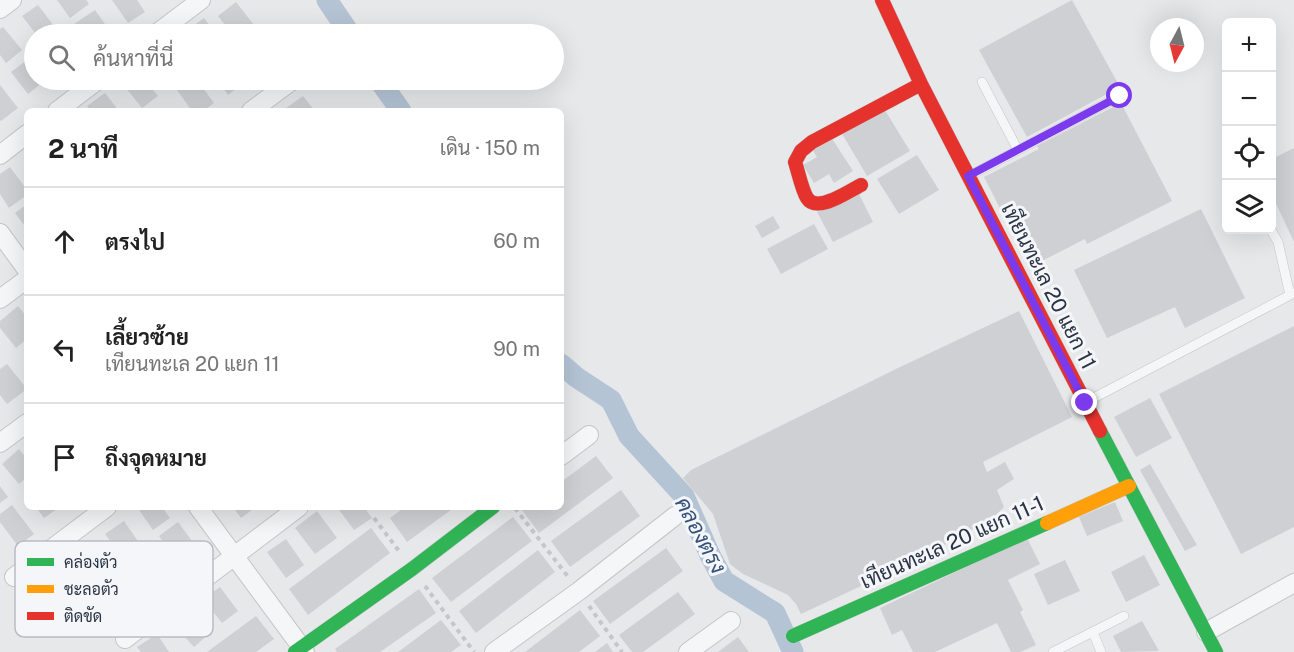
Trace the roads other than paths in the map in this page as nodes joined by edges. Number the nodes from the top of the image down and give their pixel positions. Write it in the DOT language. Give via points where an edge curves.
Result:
graph roads {
  1 [pos="12,0"];
  2 [pos="201,0"];
  3 [pos="882,0"];
  4 [pos="0,9"];
  5 [pos="169,24"];
  6 [pos="982,82"];
  7 [pos="921,84"];
  8 [pos="85,90"];
  9 [pos="279,90"];
  10 [pos="1120,96"];
  11 [pos="61,108"];
  12 [pos="255,108"];
  13 [pos="24,136"];
  14 [pos="1018,150"];
  15 [pos="0,155"];
  16 [pos="968,176"];
  17 [pos="861,185"];
  18 [pos="0,233"];
  19 [pos="1273,234"];
  20 [pos="24,266"];
  21 [pos="24,281"];
  22 [pos="1292,294"];
  23 [pos="0,299"];
  24 [pos="1085,403"];
  25 [pos="24,425"];
  26 [pos="589,435"];
  27 [pos="0,443"];
  28 [pos="564,454"];
  29 [pos="1129,486"];
  30 [pos="102,510"];
  31 [pos="200,510"];
  32 [pos="295,510"];
  33 [pos="489,510"];
  34 [pos="675,516"];
  35 [pos="61,541"];
  36 [pos="234,555"];
  37 [pos="213,571"];
  38 [pos="1294,583"];
  39 [pos="1124,616"];
  40 [pos="731,621"];
  41 [pos="1093,632"];
  42 [pos="1206,632"];
  43 [pos="793,636"];
  44 [pos="128,637"];
  45 [pos="125,639"];
  46 [pos="301,650"];
  47 [pos="494,652"];
  48 [pos="688,652"];
  49 [pos="1053,652"];
  50 [pos="1101,652"];
  51 [pos="1216,652"];
  1 -- 4 [label="street"];
  2 -- 5 [label="street"];
  3 -- 7 [label="street, เทียนทะเล 20 แยก 11"];
  6 -- 14 [label="lane"];
  7 -- 16 [label="street, เทียนทะเล 20 แยก 11"];
  7 -- 17 [label="street" via="812,142 801,150 795,162 807,199 814,204 824,204"];
  8 -- 11 [label="street"];
  9 -- 12 [label="street"];
  10 -- 14 [label="lane"];
  13 -- 15 [label="street"];
  14 -- 16 [label="lane"];
  16 -- 24 [label="street, เทียนทะเล 20 แยก 11"];
  18 -- 20 [label="street"];
  19 -- 22 [label="lane"];
  21 -- 23 [label="street"];
  22 -- 24 [label="lane"];
  24 -- 29 [label="street, เทียนทะเล 20 แยก 11"];
  25 -- 27 [label="street"];
  26 -- 28 [label="street"];
  29 -- 42 [label="street, เทียนทะเล 20 แยก 11"];
  29 -- 43 [label="street, เทียนทะเล 20 แยก 11-1"];
  30 -- 35 [label="street"];
  31 -- 36 [label="street"];
  32 -- 36 [label="street"];
  33 -- 46 [label="street"];
  34 -- 47 [label="street"];
  36 -- 37 [label="street"];
  36 -- 46 [label="street"];
  38 -- 42 [label="street"];
  39 -- 41 [label="lane"];
  40 -- 48 [label="street"];
  41 -- 49 [label="lane"];
  41 -- 50 [label="lane"];
  42 -- 51 [label="street, เทียนทะเล 20 แยก 11"];
  44 -- 45 [label="street"];
}
